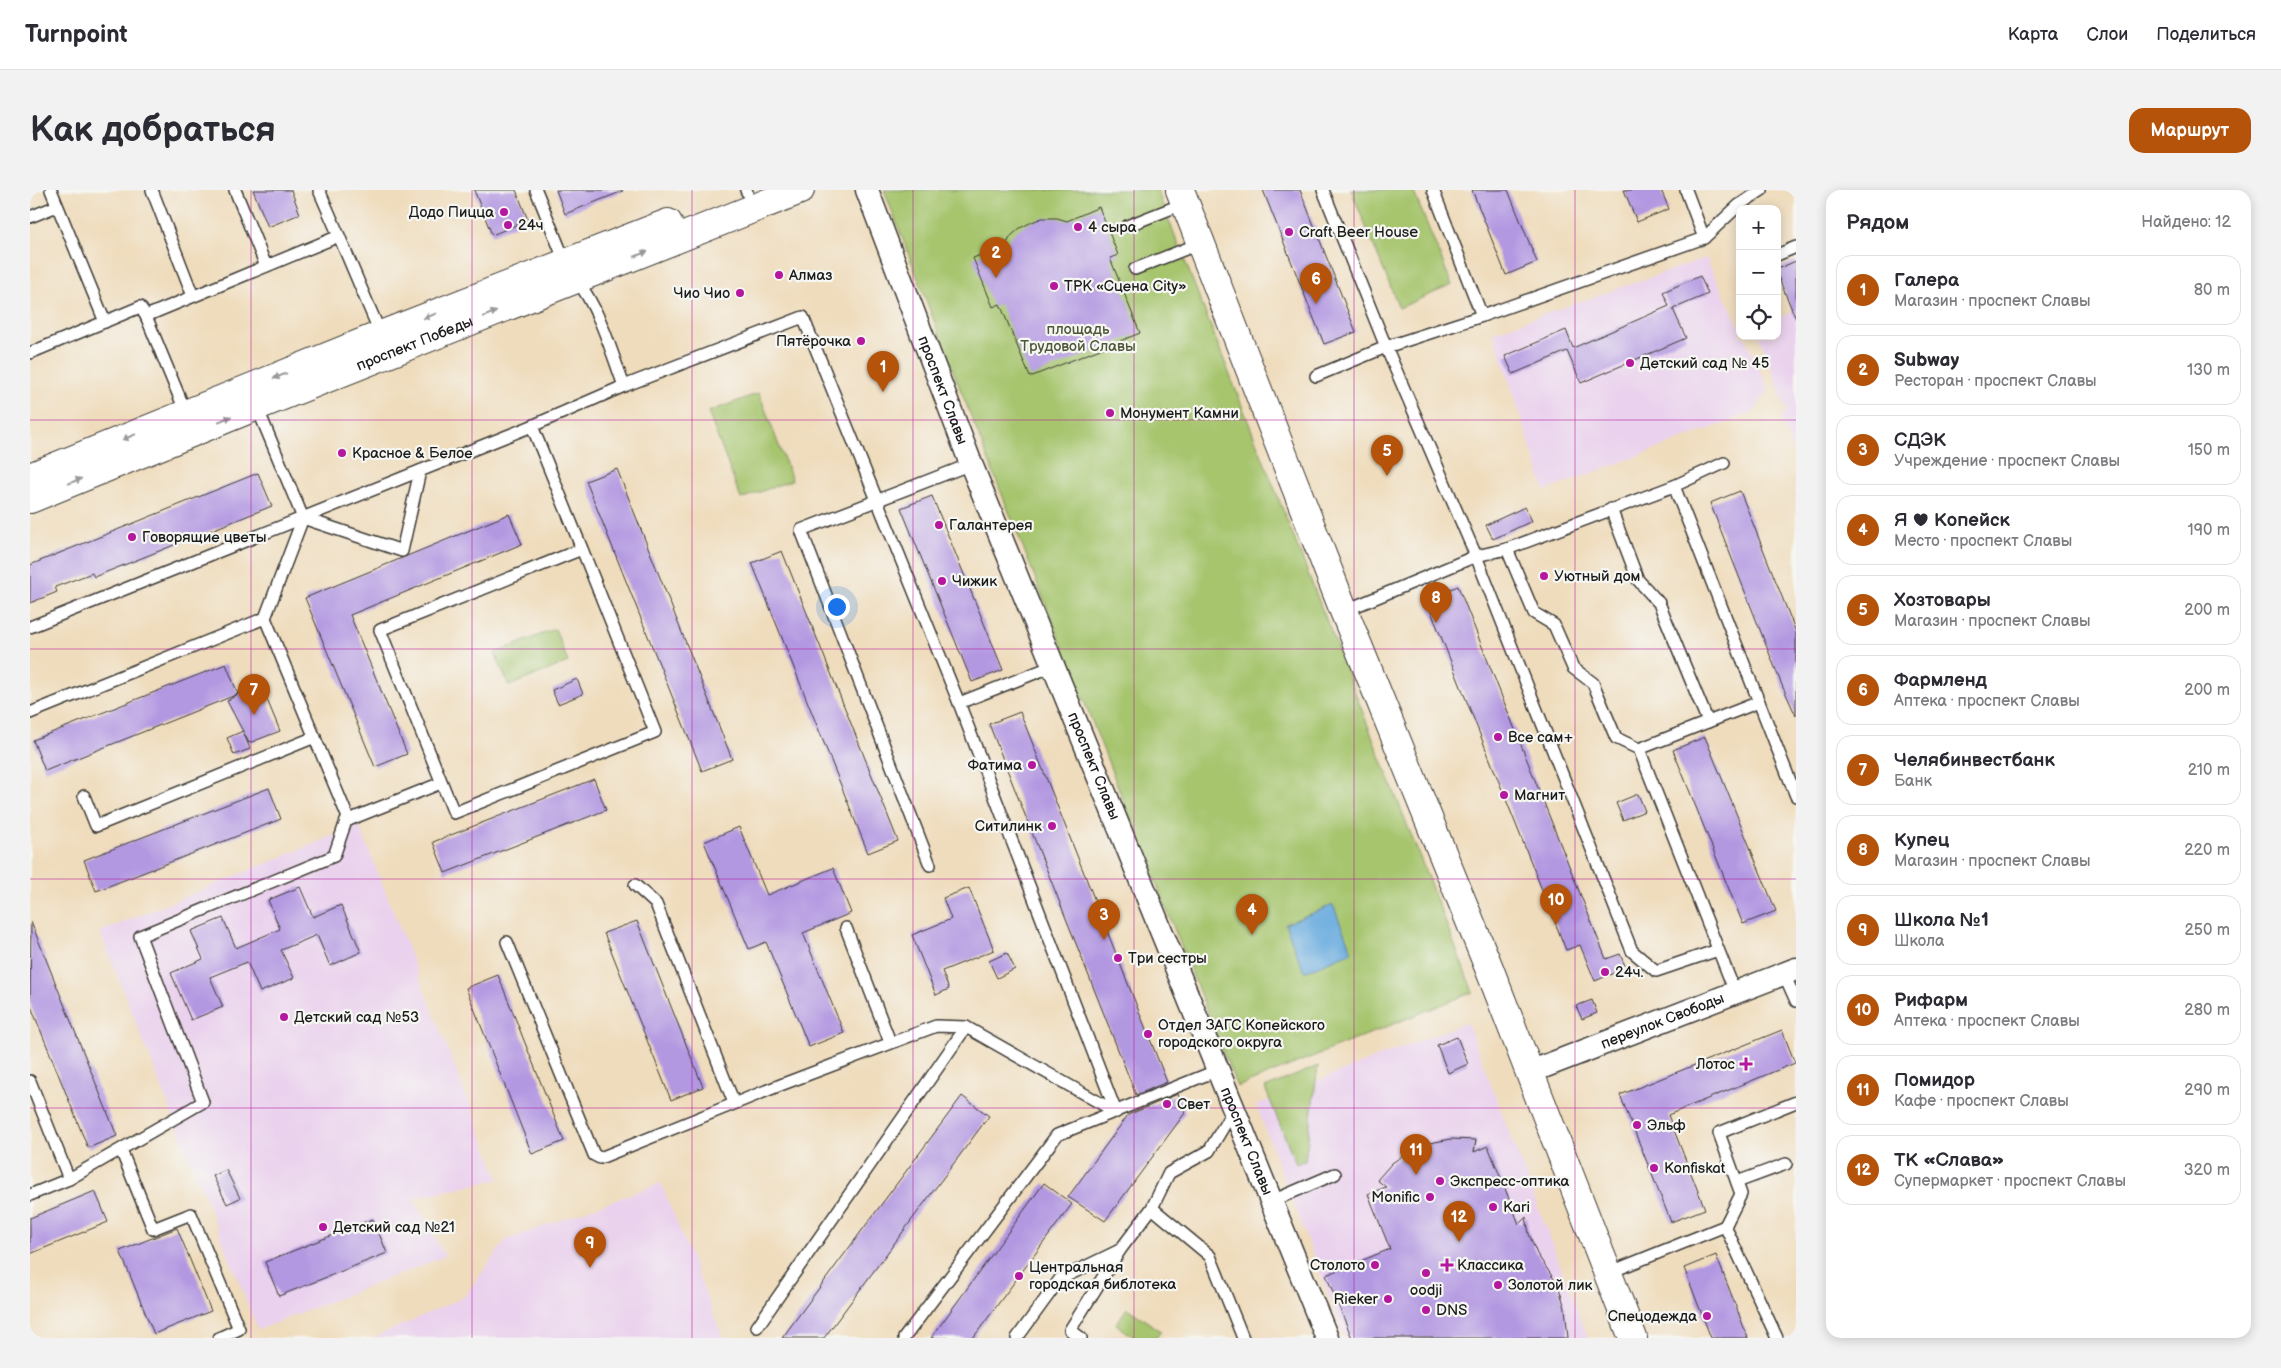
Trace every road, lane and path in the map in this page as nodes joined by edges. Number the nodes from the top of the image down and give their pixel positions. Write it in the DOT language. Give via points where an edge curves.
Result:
graph roads {
  1 [pos="51,190"];
  2 [pos="152,190"];
  3 [pos="236,190"];
  4 [pos="319,190"];
  5 [pos="536,190"];
  6 [pos="800,190"];
  7 [pos="868,190"];
  8 [pos="1323,190"];
  9 [pos="1433,190"];
  10 [pos="1686,190"];
  11 [pos="1762,190"];
  12 [pos="749,191"];
  13 [pos="1182,196"];
  14 [pos="1743,205"];
  15 [pos="57,206"];
  16 [pos="1736,210"];
  17 [pos="30,217"];
  18 [pos="1128,226"];
  19 [pos="339,236"];
  20 [pos="1704,238"];
  21 [pos="1201,243"];
  22 [pos="1796,247"];
  23 [pos="1781,253"];
  24 [pos="266,266"];
  25 [pos="1135,268"];
  26 [pos="571,271"];
  27 [pos="193,296"];
  28 [pos="146,316"];
  29 [pos="1482,316"];
  30 [pos="105,322"];
  31 [pos="381,335"];
  32 [pos="1386,347"];
  33 [pos="30,353"];
  34 [pos="1316,376"];
  35 [pos="624,386"];
  36 [pos="257,406"];
  37 [pos="186,413"];
  38 [pos="532,426"];
  39 [pos="1724,463"];
  40 [pos="971,464"];
  41 [pos="420,471"];
  42 [pos="30,477"];
  43 [pos="1674,486"];
  44 [pos="30,499"];
  45 [pos="877,502"];
  46 [pos="1611,509"];
  47 [pos="303,518"];
  48 [pos="1507,549"];
  49 [pos="582,550"];
  50 [pos="1476,556"];
  51 [pos="1344,611"];
  52 [pos="265,618"];
  53 [pos="30,626"];
  54 [pos="1053,666"];
  55 [pos="1759,702"];
  56 [pos="959,703"];
  57 [pos="30,713"];
  58 [pos="1708,722"];
  59 [pos="314,737"];
  60 [pos="1639,749"];
  61 [pos="442,783"];
  62 [pos="84,796"];
  63 [pos="1796,796"];
  64 [pos="349,820"];
  65 [pos="930,865"];
  66 [pos="635,885"];
  67 [pos="846,928"];
  68 [pos="507,942"];
  69 [pos="1718,950"];
  70 [pos="1790,971"];
  71 [pos="1735,992"];
  72 [pos="1796,1001"];
  73 [pos="966,1027"];
  74 [pos="890,1042"];
  75 [pos="1218,1070"];
  76 [pos="1530,1072"];
  77 [pos="30,1080"];
  78 [pos="1796,1102"];
  79 [pos="734,1103"];
  80 [pos="1234,1109"];
  81 [pos="1116,1112"];
  82 [pos="121,1150"];
  83 [pos="1786,1164"];
  84 [pos="1335,1174"];
  85 [pos="69,1179"];
  86 [pos="1737,1182"];
  87 [pos="30,1195"];
  88 [pos="1272,1201"];
  89 [pos="1152,1208"];
  90 [pos="1725,1226"];
  91 [pos="1120,1250"];
  92 [pos="1608,1273"];
  93 [pos="757,1328"];
  94 [pos="219,1338"];
  95 [pos="904,1338"];
  96 [pos="1017,1338"];
  97 [pos="1081,1338"];
  98 [pos="1243,1338"];
  99 [pos="1327,1338"];
  100 [pos="1633,1338"];
  101 [pos="1777,1338"];
  1 -- 15 [label="lane"];
  2 -- 27 [label="lane"];
  3 -- 24 [label="lane"];
  4 -- 19 [label="lane"];
  5 -- 26 [label="lane"];
  26 -- 6 [label="main road, проспект Победы, one-way"];
  7 -- 40 [label="street, проспект Славы"];
  8 -- 32 [label="lane"];
  9 -- 29 [label="lane"];
  10 -- 20 [label="lane"];
  11 -- 14 [label="lane"];
  12 -- 26 [label="main road, проспект Победы"];
  13 -- 18 [label="lane"];
  13 -- 21 [label="main road"];
  15 -- 17 [label="lane"];
  15 -- 30 [label="lane"];
  16 -- 20 [label="lane"];
  19 -- 24 [label="lane"];
  19 -- 31 [label="lane"];
  20 -- 29 [label="lane"];
  21 -- 25 [label="lane"];
  21 -- 51 [label="main road"];
  22 -- 23 [label="lane"];
  24 -- 27 [label="lane"];
  26 -- 31 [label="main road, проспект Победы, one-way"];
  26 -- 35 [label="lane" via="585,290"];
  36 -- 26 [label="main road, проспект Победы, one-way"];
  27 -- 28 [label="lane"];
  28 -- 30 [label="lane" via="140,307"];
  28 -- 37 [label="lane"];
  29 -- 32 [label="lane"];
  30 -- 33 [label="lane"];
  31 -- 37 [label="main road, проспект Победы, one-way"];
  32 -- 34 [label="lane"];
  32 -- 50 [label="lane"];
  35 -- 38 [label="lane"];
  35 -- 45 [label="lane" via="803,317"];
  44 -- 36 [label="main road, проспект Победы, one-way"];
  36 -- 47 [label="lane"];
  37 -- 42 [label="main road, проспект Победы, one-way"];
  38 -- 41 [label="lane"];
  38 -- 49 [label="lane"];
  39 -- 43 [label="lane"];
  40 -- 45 [label="lane"];
  40 -- 54 [label="street, проспект Славы"];
  41 -- 47 [label="lane"];
  41 -- 47 [label="lane" via="402,551"];
  43 -- 46 [label="lane"];
  43 -- 55 [label="lane"];
  45 -- 56 [label="lane"];
  45 -- 65 [label="lane" via="801,530"];
  46 -- 48 [label="lane"];
  46 -- 58 [label="lane" via="1638,580 1659,603"];
  47 -- 52 [label="lane"];
  47 -- 53 [label="lane"];
  48 -- 50 [label="lane"];
  48 -- 60 [label="lane" via="1534,613 1554,625 1573,668 1593,683 1616,738"];
  49 -- 61 [label="lane" via="380,630"];
  49 -- 61 [label="lane" via="655,732 454,813"];
  50 -- 51 [label="lane"];
  50 -- 69 [label="lane" via="1632,951 1656,971"];
  51 -- 76 [label="main road"];
  52 -- 57 [label="lane"];
  52 -- 59 [label="lane"];
  54 -- 56 [label="lane"];
  54 -- 75 [label="street, проспект Славы"];
  55 -- 58 [label="lane"];
  55 -- 63 [label="lane"];
  56 -- 81 [label="lane"];
  58 -- 60 [label="lane"];
  59 -- 62 [label="lane" via="96,826"];
  59 -- 64 [label="lane"];
  60 -- 69 [label="lane"];
  61 -- 64 [label="lane"];
  64 -- 82 [label="lane" via="334,856 140,936 203,1102"];
  66 -- 79 [label="lane" via="656,904"];
  67 -- 74 [label="lane"];
  68 -- 79 [label="lane" via="594,1155 600,1158"];
  69 -- 71 [label="lane"];
  70 -- 71 [label="street, переулок Свободы"];
  70 -- 72 [label="lane"];
  71 -- 76 [label="street, переулок Свободы"];
  73 -- 74 [label="lane" via="936,1026"];
  73 -- 81 [label="lane"];
  73 -- 93 [label="lane"];
  74 -- 79 [label="lane"];
  75 -- 80 [label="street, проспект Славы"];
  75 -- 81 [label="lane"];
  76 -- 92 [label="main road"];
  77 -- 85 [label="lane"];
  78 -- 86 [label="lane" via="1719,1133"];
  80 -- 88 [label="street, проспект Славы"];
  80 -- 89 [label="lane" via="1209,1151 1169,1173"];
  81 -- 95 [label="lane" via="1057,1136"];
  82 -- 85 [label="lane"];
  82 -- 94 [label="lane" via="153,1230 191,1214 239,1329"];
  83 -- 86 [label="lane"];
  84 -- 88 [label="lane"];
  85 -- 87 [label="lane"];
  86 -- 90 [label="lane" via="1741,1194"];
  88 -- 99 [label="street, проспект Славы"];
  89 -- 91 [label="lane"];
  89 -- 98 [label="lane" via="1210,1256"];
  90 -- 92 [label="lane"];
  90 -- 101 [label="lane"];
  91 -- 96 [label="lane" via="1060,1279"];
  91 -- 97 [label="lane" via="1070,1330"];
  92 -- 100 [label="main road"];
}
